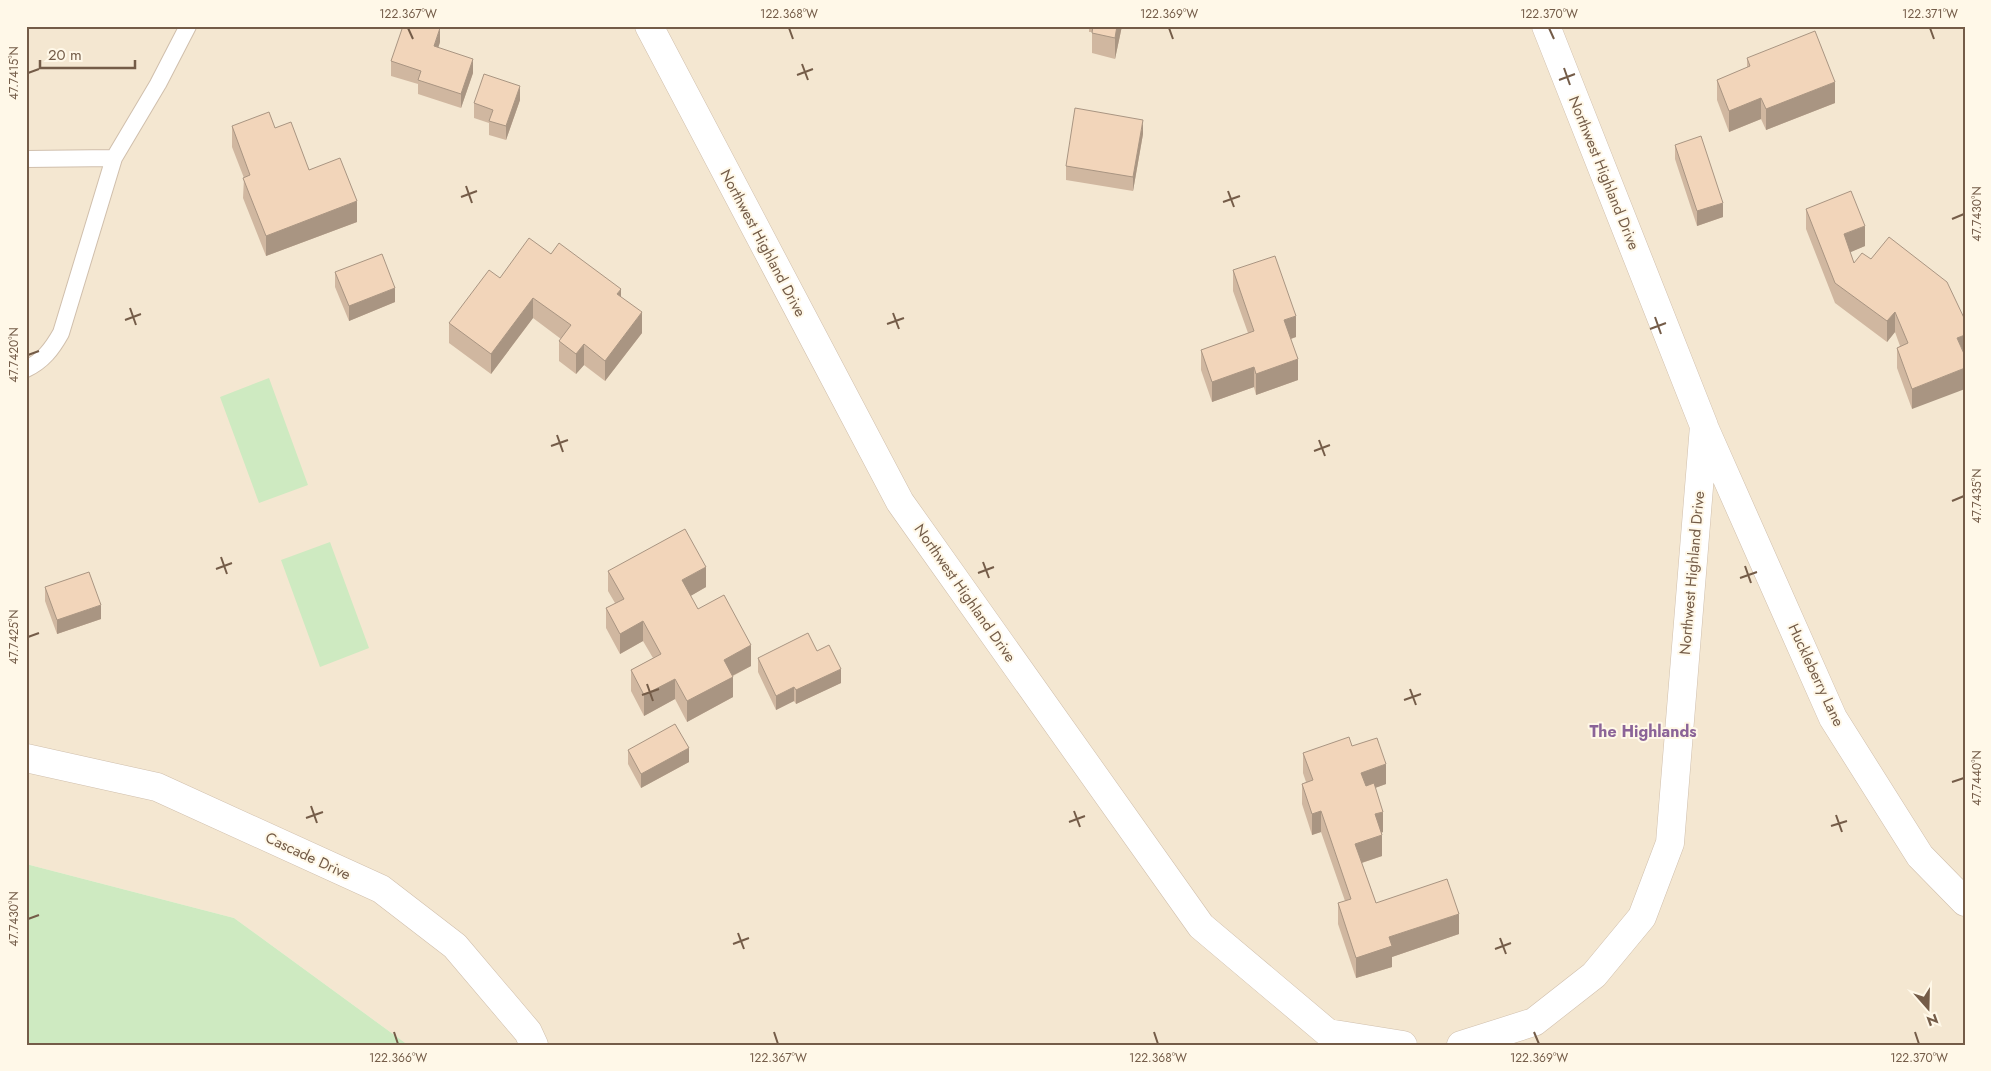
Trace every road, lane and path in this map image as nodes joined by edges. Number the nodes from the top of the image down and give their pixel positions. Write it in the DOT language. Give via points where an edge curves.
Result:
graph roads {
  1 [pos="188,26"];
  2 [pos="649,26"];
  3 [pos="1546,26"];
  4 [pos="114,158"];
  5 [pos="26,159"];
  6 [pos="26,369"];
  7 [pos="1704,426"];
  8 [pos="26,758"];
  9 [pos="1965,902"];
  10 [pos="534,1045"];
  11 [pos="1403,1045"];
  12 [pos="1461,1045"];
  1 -- 4 [label="lane"];
  2 -- 11 [label="street, Northwest Highland Drive" via="900,502 1201,926 1328,1033"];
  3 -- 7 [label="street, Northwest Highland Drive"];
  4 -- 5 [label="lane"];
  4 -- 6 [label="lane" via="61,333 52,349"];
  7 -- 9 [label="street, Huckleberry Lane" via="1834,718 1920,856"];
  7 -- 12 [label="street, Northwest Highland Drive" via="1670,843 1642,917 1594,975 1534,1022"];
  8 -- 10 [label="street, Cascade Drive" via="157,787 381,889 456,946 528,1032"];
}
